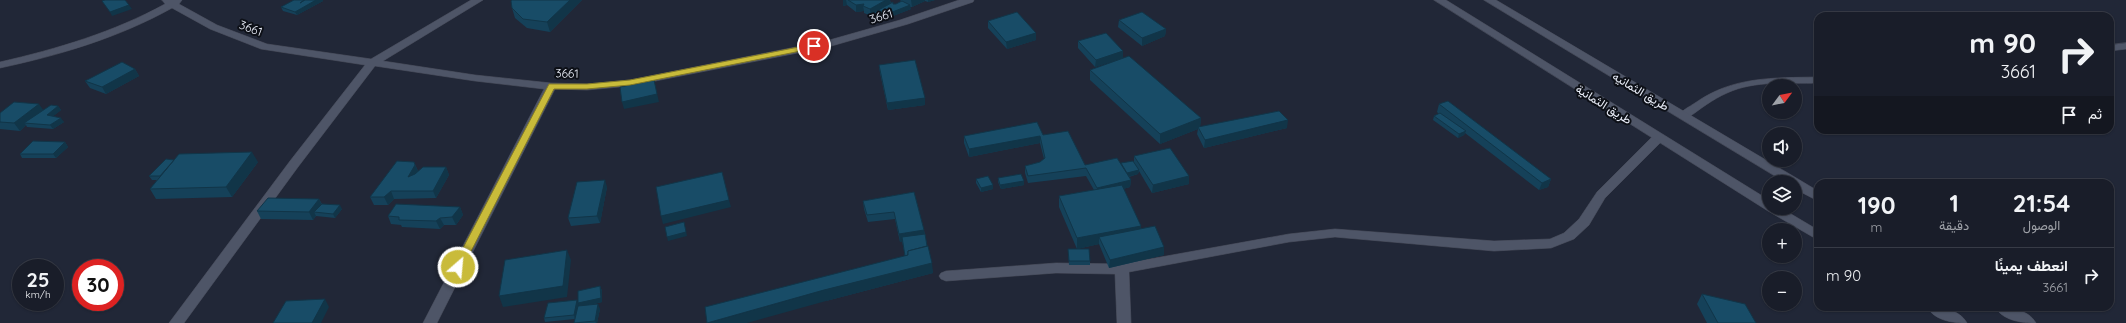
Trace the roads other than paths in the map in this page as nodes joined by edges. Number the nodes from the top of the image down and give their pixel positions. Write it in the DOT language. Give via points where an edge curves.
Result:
graph roads {
  1 [pos="478,0"];
  2 [pos="969,0"];
  3 [pos="1439,0"];
  4 [pos="1489,0"];
  5 [pos="172,1"];
  6 [pos="2126,46"];
  7 [pos="2114,48"];
  8 [pos="372,63"];
  9 [pos="0,65"];
  10 [pos="1814,80"];
  11 [pos="552,86"];
  12 [pos="1684,116"];
  13 [pos="1658,138"];
  14 [pos="1782,175"];
  15 [pos="1802,187"];
  16 [pos="1814,194"];
  17 [pos="1762,202"];
  18 [pos="1784,215"];
  19 [pos="1814,234"];
  20 [pos="1122,269"];
  21 [pos="946,276"];
  22 [pos="1940,311"];
  23 [pos="2009,311"];
  24 [pos="176,323"];
  25 [pos="430,323"];
  26 [pos="1124,323"];
  27 [pos="1960,323"];
  28 [pos="2029,323"];
  1 -- 8 [label="street"];
  2 -- 11 [label="street, 3661" via="865,34 772,55 630,83 587,87"];
  3 -- 13 [label="street, طريق الثمانية"];
  4 -- 12 [label="street, طريق الثمانيه"];
  5 -- 8 [label="street, 3661" via="242,39 265,47"];
  5 -- 9 [label="street" via="144,20 113,32 35,58"];
  6 -- 7 [label="street"];
  8 -- 11 [label="street, 3661"];
  8 -- 24 [label="street"];
  10 -- 12 [label="street" via="1761,82 1729,88"];
  11 -- 25 [label="street"];
  12 -- 14 [label="street, طريق الثمانيه"];
  13 -- 17 [label="street, طريق الثمانية"];
  13 -- 20 [label="street" via="1601,195 1584,222 1569,236 1551,243 1494,246 1335,233 1289,238"];
  15 -- 16 [label="street, طريق الثمانيه"];
  18 -- 19 [label="street"];
  20 -- 21 [label="street" via="1056,268"];
  20 -- 26 [label="street"];
  22 -- 27 [label="street"];
  23 -- 28 [label="street"];
}
